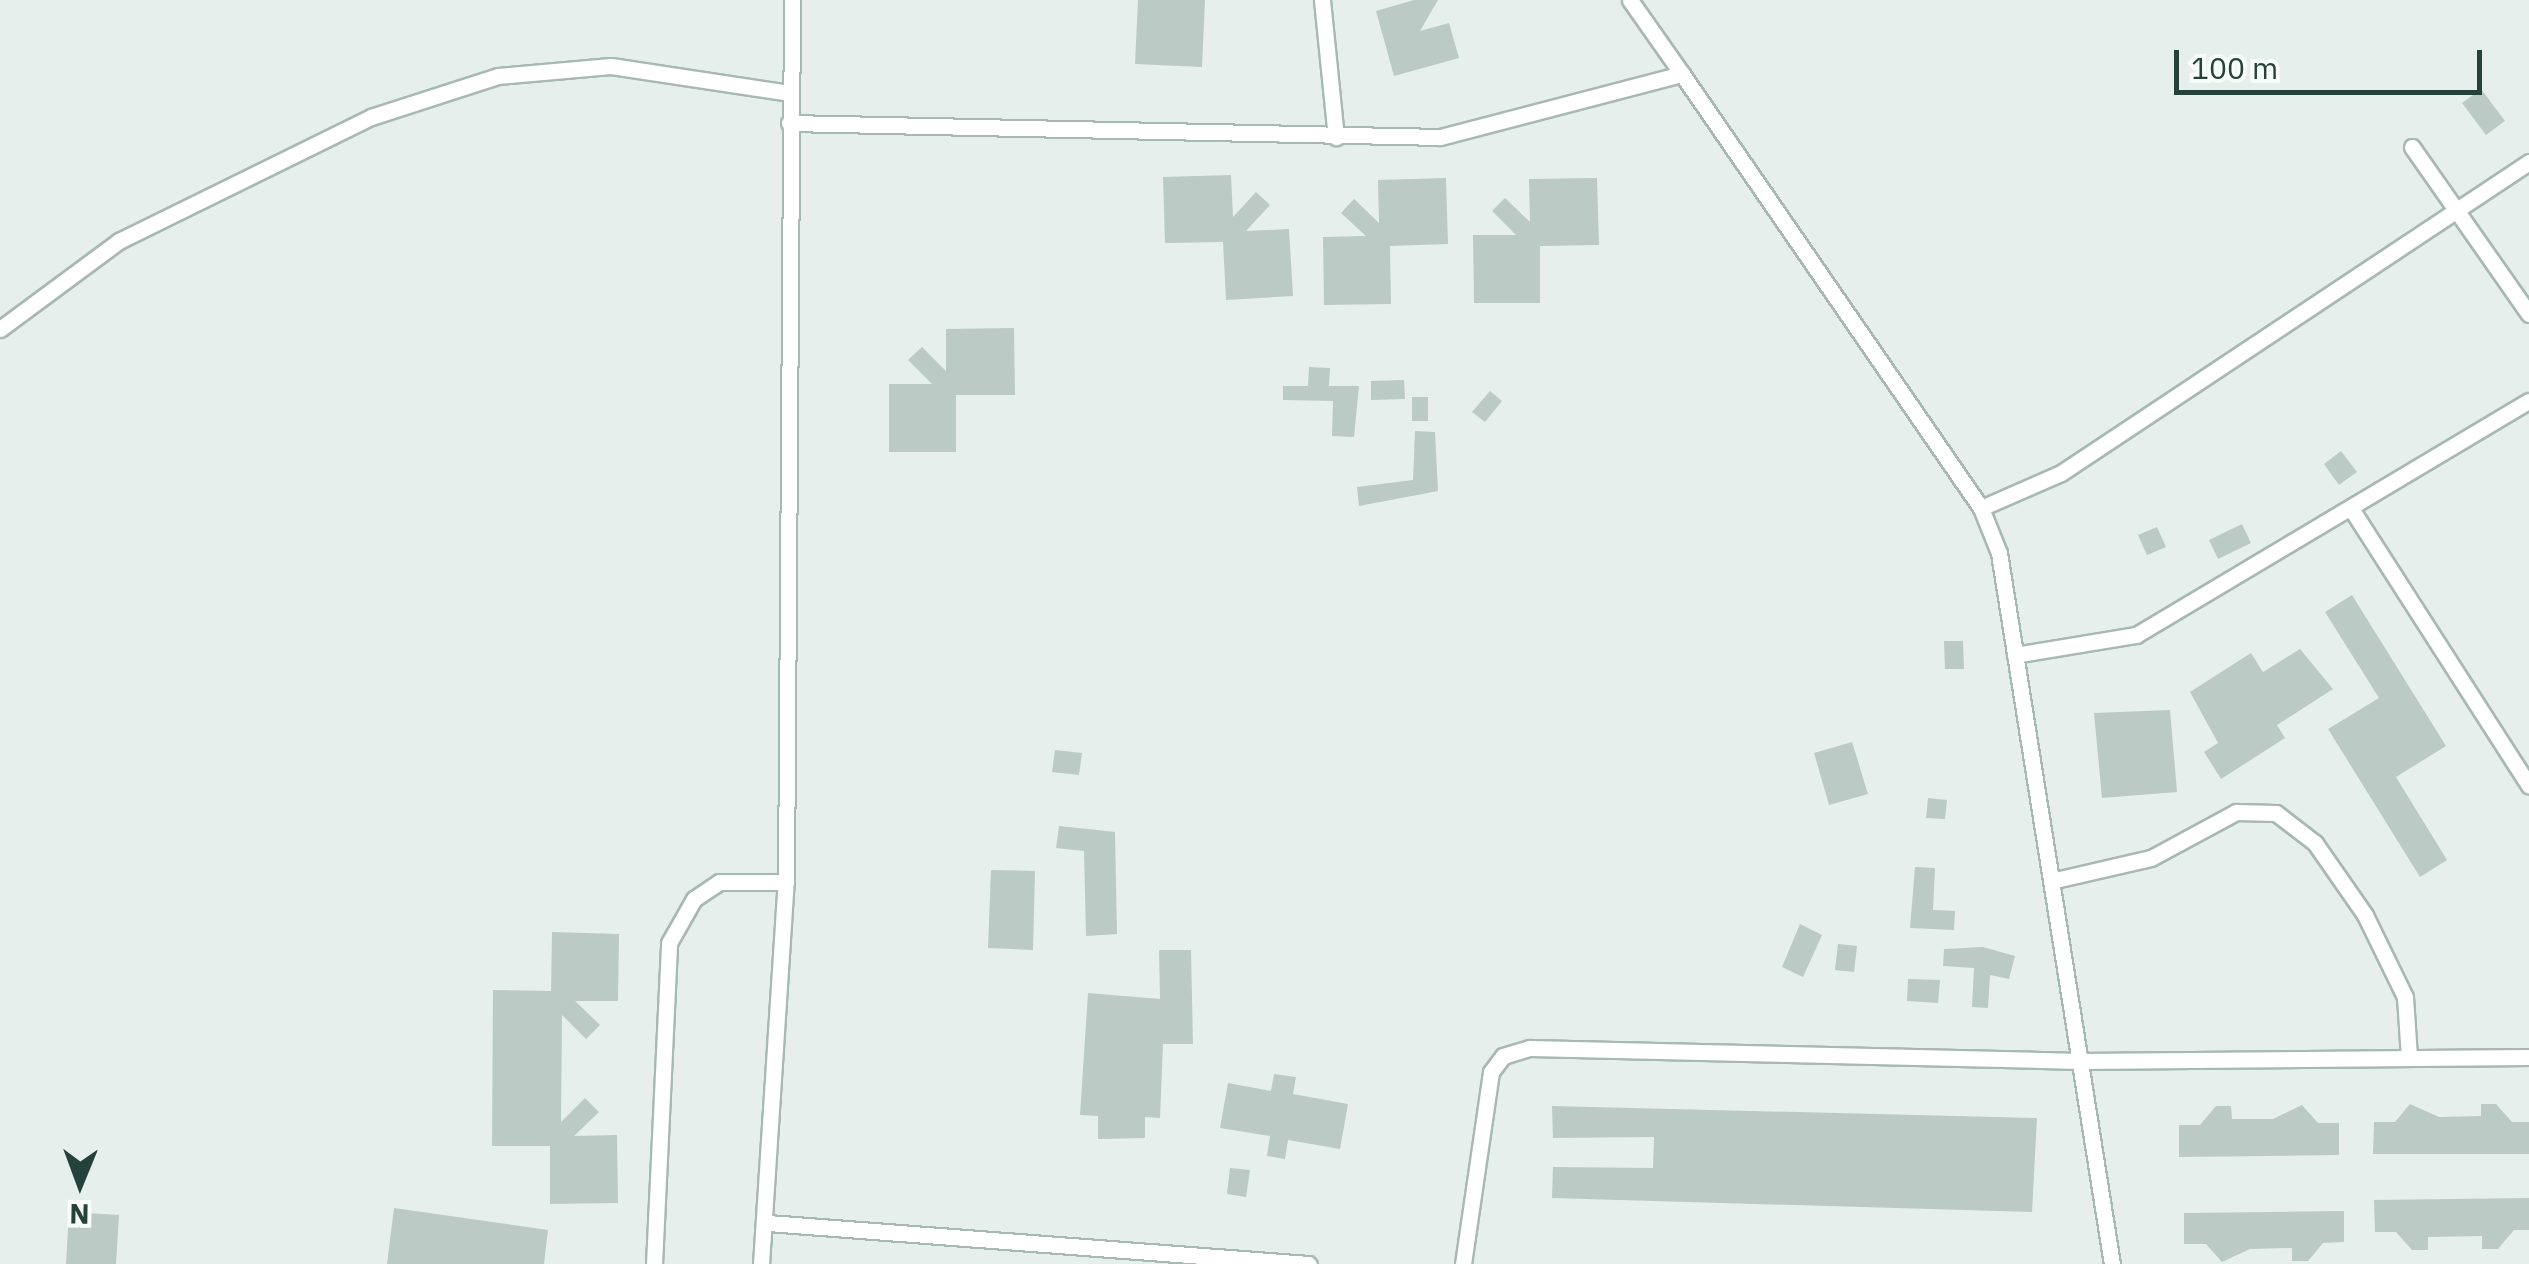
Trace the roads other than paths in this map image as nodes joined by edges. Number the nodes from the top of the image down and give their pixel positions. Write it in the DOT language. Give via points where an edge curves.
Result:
graph roads {
  1 [pos="792,0"];
  2 [pos="1322,0"];
  3 [pos="1630,0"];
  4 [pos="1682,74"];
  5 [pos="789,93"];
  6 [pos="789,123"];
  7 [pos="1336,137"];
  8 [pos="2412,147"];
  9 [pos="2529,162"];
  10 [pos="2458,211"];
  11 [pos="2529,314"];
  12 [pos="0,330"];
  13 [pos="2529,401"];
  14 [pos="1981,508"];
  15 [pos="2354,513"];
  16 [pos="2016,655"];
  17 [pos="2529,786"];
  18 [pos="786,882"];
  19 [pos="2051,882"];
  20 [pos="2529,1057"];
  21 [pos="2409,1058"];
  22 [pos="2080,1060"];
  23 [pos="768,1223"];
  24 [pos="654,1264"];
  25 [pos="761,1264"];
  26 [pos="1308,1264"];
  27 [pos="1463,1264"];
  28 [pos="2112,1264"];
  1 -- 5 [label="street"];
  2 -- 7 [label="street"];
  3 -- 4 [label="street"];
  4 -- 7 [label="street" via="1440,137"];
  4 -- 14 [label="street"];
  5 -- 6 [label="street"];
  5 -- 12 [label="street" via="610,66 498,76 371,117 119,241"];
  6 -- 7 [label="street"];
  6 -- 18 [label="street"];
  8 -- 10 [label="street"];
  9 -- 10 [label="street"];
  10 -- 11 [label="street"];
  10 -- 14 [label="street" via="2061,472"];
  13 -- 15 [label="street"];
  14 -- 16 [label="street" via="1999,553"];
  15 -- 16 [label="street" via="2136,635"];
  15 -- 17 [label="street"];
  16 -- 19 [label="street"];
  18 -- 23 [label="street"];
  18 -- 24 [label="street" via="718,882 694,899 669,943"];
  19 -- 21 [label="street" via="2152,858 2236,812 2276,812 2315,842 2365,915 2405,996"];
  19 -- 22 [label="street"];
  20 -- 21 [label="street"];
  21 -- 22 [label="street"];
  22 -- 27 [label="street" via="1562,1047 1503,1056 1491,1072"];
  22 -- 28 [label="street"];
  23 -- 25 [label="street"];
  23 -- 26 [label="street"];
}
